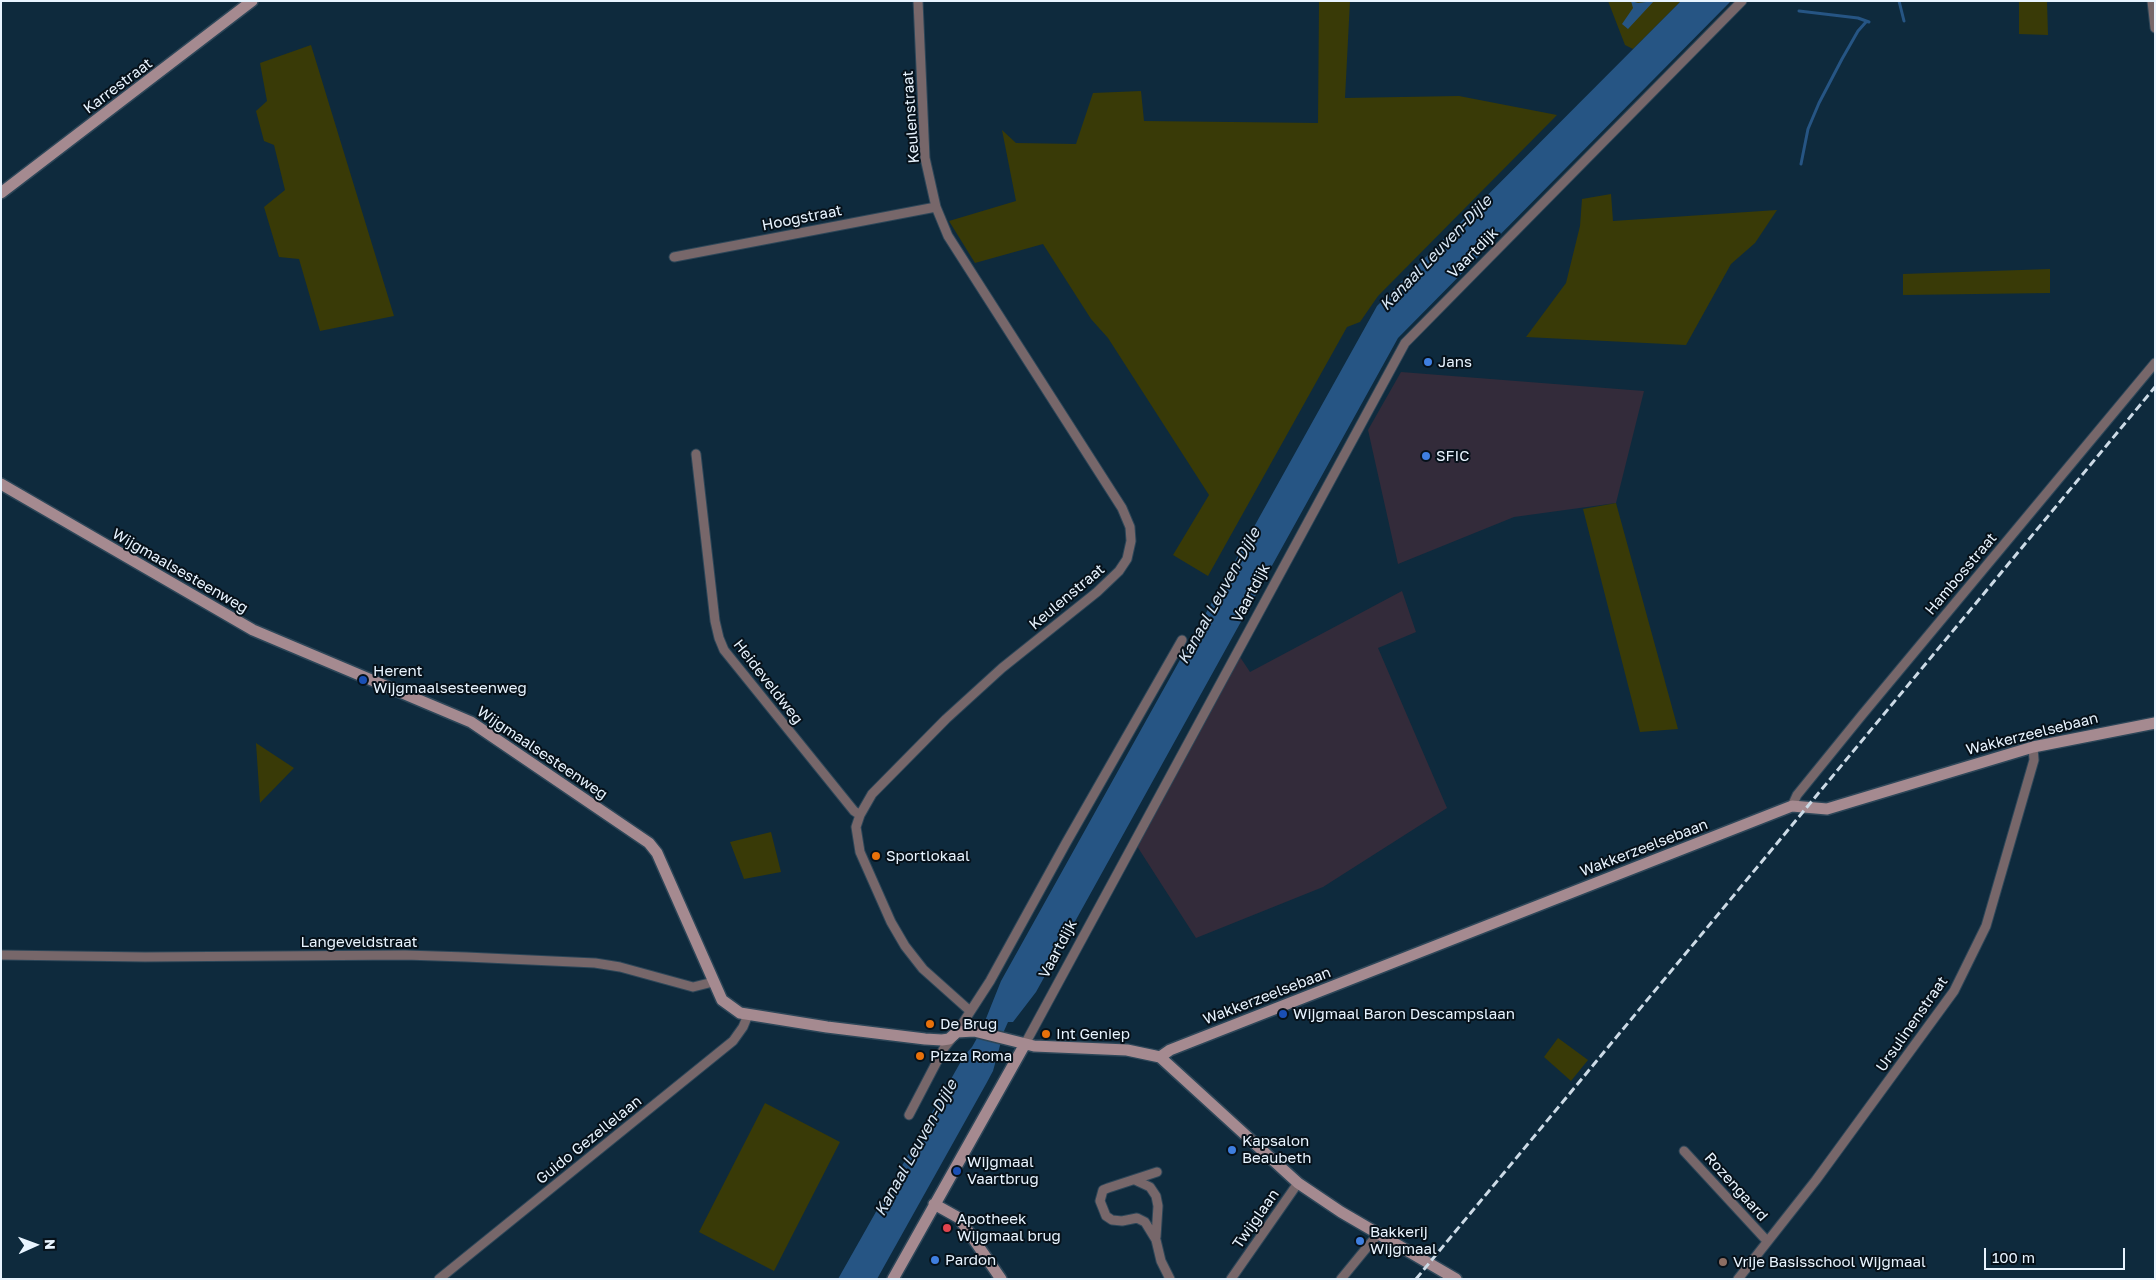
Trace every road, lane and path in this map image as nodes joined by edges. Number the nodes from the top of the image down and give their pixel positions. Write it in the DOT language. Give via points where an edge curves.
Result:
graph roads {
  1 [pos="252,1"];
  2 [pos="918,1"];
  3 [pos="1742,1"];
  4 [pos="2152,1"];
  5 [pos="2155,28"];
  6 [pos="1,193"];
  7 [pos="936,207"];
  8 [pos="674,257"];
  9 [pos="2155,362"];
  10 [pos="696,454"];
  11 [pos="1,484"];
  12 [pos="1182,640"];
  13 [pos="2155,722"];
  14 [pos="2033,747"];
  15 [pos="1792,806"];
  16 [pos="860,815"];
  17 [pos="1,955"];
  18 [pos="713,982"];
  19 [pos="970,1011"];
  20 [pos="748,1015"];
  21 [pos="957,1032"];
  22 [pos="1024,1044"];
  23 [pos="1160,1057"];
  24 [pos="908,1115"];
  25 [pos="1684,1151"];
  26 [pos="1157,1172"];
  27 [pos="1135,1180"];
  28 [pos="1298,1183"];
  29 [pos="934,1204"];
  30 [pos="1378,1234"];
  31 [pos="1156,1240"];
  32 [pos="1767,1241"];
  33 [pos="1233,1275"];
  34 [pos="439,1279"];
  35 [pos="893,1279"];
  36 [pos="1001,1279"];
  37 [pos="1170,1279"];
  38 [pos="1341,1279"];
  39 [pos="1456,1279"];
  40 [pos="1738,1279"];
  1 -- 6 [label="street, Karrestraat"];
  2 -- 7 [label="street, Keulenstraat" via="925,158"];
  3 -- 22 [label="street, Vaartdijk" via="1405,343"];
  4 -- 5 [label="street"];
  7 -- 8 [label="street, Hoogstraat"];
  7 -- 16 [label="street, Keulenstraat" via="952,243 1122,508 1130,527 1131,541 1127,559 1119,571 946,719 872,794"];
  9 -- 15 [label="street, Hambosstraat" via="1862,714 1797,795"];
  10 -- 16 [label="street, Heideveldweg" via="719,638 732,661 854,812"];
  11 -- 18 [label="street, Wijgmaalsesteenweg" via="253,630 471,722 638,835 657,853"];
  12 -- 19 [label="street"];
  13 -- 14 [label="street, Wakkerzeelsebaan"];
  14 -- 15 [label="street, Wakkerzeelsebaan" via="1826,809"];
  14 -- 32 [label="street, Ursulinenstraat" via="2034,760 1986,926 1954,991 1816,1180"];
  15 -- 23 [label="street, Wakkerzeelsebaan" via="1170,1050"];
  16 -- 19 [label="street, Keulenstraat" via="856,827 860,852 891,922 923,969"];
  17 -- 18 [label="street, Langeveldstraat" via="451,956 620,967 693,987"];
  18 -- 20 [label="street, Wijgmaalsesteenweg" via="722,1000"];
  19 -- 21 [label="street"];
  20 -- 21 [label="street, Wijgmaalsesteenweg" via="925,1039 949,1038"];
  20 -- 34 [label="street, Guido Gezellelaan" via="733,1041"];
  21 -- 22 [label="street, Wijgmaalsesteenweg" via="974,1031"];
  21 -- 24 [label="street" via="944,1048"];
  22 -- 23 [label="street" via="1127,1050"];
  22 -- 29 [label="street, Vaartdijk"];
  23 -- 28 [label="street"];
  25 -- 32 [label="street, Rozengaard"];
  26 -- 27 [label="street"];
  27 -- 31 [label="street" via="1150,1187 1156,1196"];
  27 -- 31 [label="street" via="1103,1190 1100,1201 1103,1211 1112,1220 1141,1220"];
  28 -- 30 [label="street"];
  28 -- 33 [label="street, Twijglaan"];
  29 -- 35 [label="street, Vaartdijk"];
  29 -- 36 [label="street" via="959,1218"];
  30 -- 38 [label="street"];
  30 -- 39 [label="street"];
  31 -- 37 [label="street"];
  32 -- 40 [label="street, Ursulinenstraat"];
}
